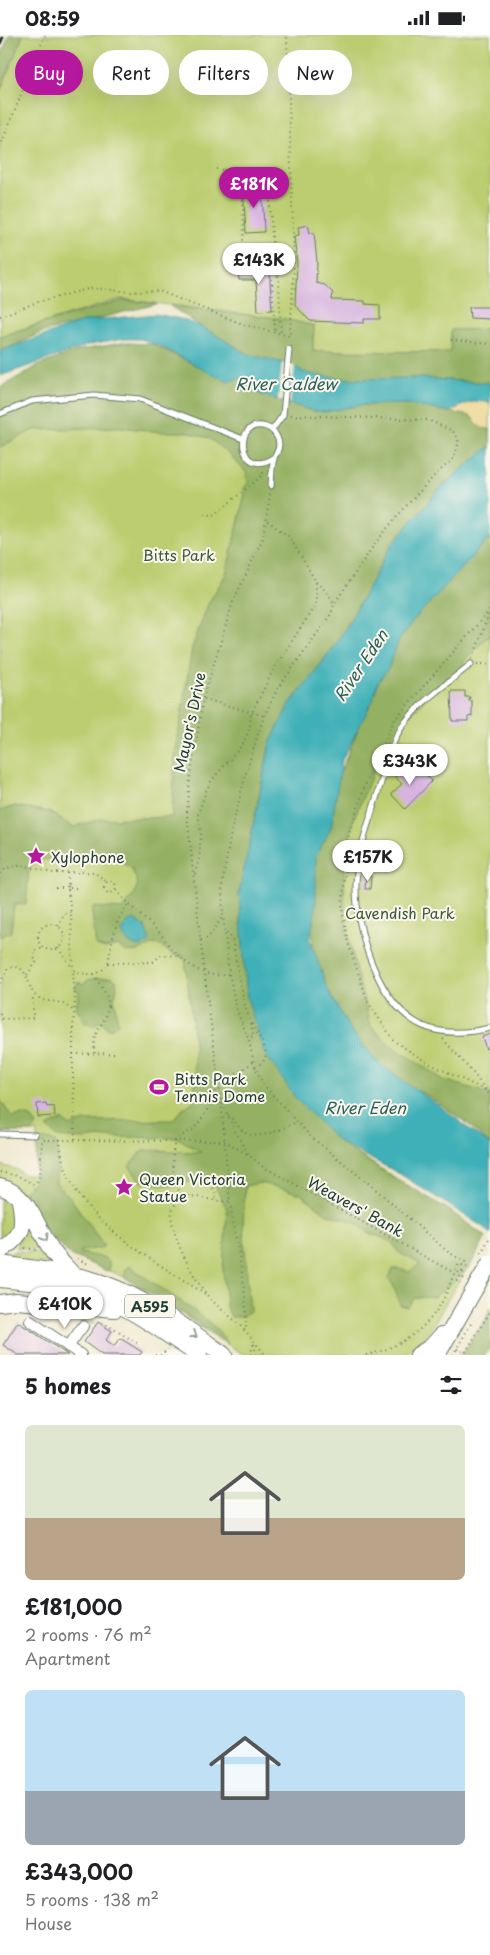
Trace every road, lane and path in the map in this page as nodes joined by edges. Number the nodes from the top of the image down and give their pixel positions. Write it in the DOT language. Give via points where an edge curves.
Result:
graph roads {
  1 [pos="45,35"];
  2 [pos="287,35"];
  3 [pos="0,147"];
  4 [pos="216,169"];
  5 [pos="223,170"];
  6 [pos="242,247"];
  7 [pos="273,254"];
  8 [pos="0,316"];
  9 [pos="275,333"];
  10 [pos="280,335"];
  11 [pos="451,340"];
  12 [pos="490,344"];
  13 [pos="289,349"];
  14 [pos="0,414"];
  15 [pos="283,415"];
  16 [pos="272,430"];
  17 [pos="243,439"];
  18 [pos="274,457"];
  19 [pos="263,463"];
  20 [pos="271,486"];
  21 [pos="205,513"];
  22 [pos="266,520"];
  23 [pos="316,582"];
  24 [pos="334,603"];
  25 [pos="490,610"];
  26 [pos="471,664"];
  27 [pos="490,664"];
  28 [pos="203,699"];
  29 [pos="252,714"];
  30 [pos="264,716"];
  31 [pos="0,873"];
  32 [pos="68,873"];
  33 [pos="194,876"];
  34 [pos="107,881"];
  35 [pos="56,888"];
  36 [pos="68,888"];
  37 [pos="80,888"];
  38 [pos="116,890"];
  39 [pos="128,905"];
  40 [pos="71,912"];
  41 [pos="223,916"];
  42 [pos="58,926"];
  43 [pos="226,930"];
  44 [pos="201,940"];
  45 [pos="44,948"];
  46 [pos="58,948"];
  47 [pos="181,956"];
  48 [pos="108,963"];
  49 [pos="72,966"];
  50 [pos="73,970"];
  51 [pos="204,972"];
  52 [pos="94,974"];
  53 [pos="229,974"];
  54 [pos="27,975"];
  55 [pos="0,983"];
  56 [pos="35,995"];
  57 [pos="74,1011"];
  58 [pos="0,1014"];
  59 [pos="251,1021"];
  60 [pos="490,1028"];
  61 [pos="436,1031"];
  62 [pos="249,1041"];
  63 [pos="95,1053"];
  64 [pos="116,1053"];
  65 [pos="73,1054"];
  66 [pos="254,1062"];
  67 [pos="255,1067"];
  68 [pos="218,1083"];
  69 [pos="485,1090"];
  70 [pos="490,1095"];
  71 [pos="221,1100"];
  72 [pos="226,1113"];
  73 [pos="296,1121"];
  74 [pos="0,1134"];
  75 [pos="35,1135"];
  76 [pos="60,1139"];
  77 [pos="75,1139"];
  78 [pos="42,1140"];
  79 [pos="175,1141"];
  80 [pos="225,1141"];
  81 [pos="249,1155"];
  82 [pos="0,1172"];
  83 [pos="176,1185"];
  84 [pos="0,1187"];
  85 [pos="183,1196"];
  86 [pos="19,1199"];
  87 [pos="217,1200"];
  88 [pos="230,1201"];
  89 [pos="0,1251"];
  90 [pos="490,1263"];
  91 [pos="469,1264"];
  92 [pos="0,1265"];
  93 [pos="466,1267"];
  94 [pos="454,1273"];
  95 [pos="73,1275"];
  96 [pos="0,1279"];
  97 [pos="470,1283"];
  98 [pos="207,1295"];
  99 [pos="0,1303"];
  100 [pos="128,1310"];
  101 [pos="490,1312"];
  102 [pos="30,1321"];
  103 [pos="456,1321"];
  104 [pos="83,1326"];
  105 [pos="246,1331"];
  106 [pos="254,1341"];
  107 [pos="137,1343"];
  108 [pos="68,1347"];
  109 [pos="173,1347"];
  110 [pos="81,1355"];
  111 [pos="155,1355"];
  112 [pos="199,1355"];
  113 [pos="224,1355"];
  114 [pos="250,1355"];
  115 [pos="256,1355"];
  116 [pos="266,1355"];
  117 [pos="366,1355"];
  118 [pos="418,1355"];
  119 [pos="437,1355"];
  120 [pos="454,1355"];
  1 -- 3 [label="path"];
  2 -- 10 [label="path" via="294,267 290,336"];
  4 -- 5 [label="path"];
  5 -- 6 [label="path" via="242,187"];
  5 -- 7 [label="path" via="265,180 269,187"];
  6 -- 7 [label="path" via="264,248"];
  6 -- 9 [label="path" via="239,267 271,264"];
  7 -- 10 [label="path" via="279,281"];
  8 -- 9 [label="path" via="92,288 159,291 245,325"];
  9 -- 10 [label="path"];
  11 -- 12 [label="path"];
  13 -- 15 [label="lane"];
  14 -- 17 [label="lane" via="32,401 94,395 140,399"];
  15 -- 16 [label="lane"];
  15 -- 24 [label="path" via="428,420 453,431 459,441 454,459 397,516"];
  16 -- 17 [label="lane" via="254,427"];
  16 -- 18 [label="lane" via="279,446"];
  17 -- 19 [label="lane" via="246,456"];
  18 -- 19 [label="lane"];
  18 -- 20 [label="lane"];
  19 -- 21 [label="path" via="262,475 226,507 213,515"];
  20 -- 22 [label="path, Mayor's Drive"];
  22 -- 23 [label="path" via="288,536"];
  22 -- 28 [label="path, Mayor's Drive" via="263,538 225,623"];
  23 -- 24 [label="path"];
  23 -- 29 [label="path" via="316,603 275,667"];
  24 -- 30 [label="path" via="331,614 278,688"];
  25 -- 26 [label="path"];
  25 -- 69 [label="path" via="395,719 383,743 349,833 342,908 348,943 368,1002 394,1041 428,1063"];
  26 -- 27 [label="path"];
  26 -- 61 [label="lane" via="412,714 399,732 366,829 358,867 357,902 364,939 380,981 414,1021"];
  28 -- 29 [label="path"];
  28 -- 33 [label="path, Mayor's Drive" via="187,814"];
  29 -- 30 [label="path"];
  29 -- 33 [label="path" via="244,744 212,781 198,815 199,859"];
  30 -- 41 [label="path" via="231,832 222,886"];
  31 -- 32 [label="path" via="23,865 47,872"];
  32 -- 34 [label="path" via="94,872"];
  32 -- 36 [label="path"];
  33 -- 44 [label="path, Mayor's Drive"];
  34 -- 38 [label="path" via="115,882"];
  34 -- 38 [label="path" via="104,886 106,892"];
  35 -- 36 [label="path"];
  36 -- 37 [label="path"];
  36 -- 40 [label="path"];
  38 -- 39 [label="path"];
  39 -- 47 [label="path"];
  39 -- 48 [label="path" via="116,925"];
  40 -- 42 [label="path" via="64,914"];
  40 -- 49 [label="path"];
  41 -- 43 [label="path"];
  41 -- 44 [label="path" via="208,938"];
  42 -- 45 [label="path" via="49,923 38,931 38,941"];
  42 -- 46 [label="path" via="64,936"];
  43 -- 53 [label="path"];
  43 -- 59 [label="path" via="232,939 245,1007"];
  44 -- 51 [label="path, Mayor's Drive"];
  45 -- 46 [label="path"];
  45 -- 54 [label="path" via="34,951 37,961"];
  46 -- 49 [label="path"];
  47 -- 48 [label="path" via="161,955 153,962"];
  47 -- 51 [label="path" via="192,967"];
  48 -- 52 [label="path"];
  49 -- 50 [label="path"];
  50 -- 52 [label="path"];
  50 -- 57 [label="path"];
  51 -- 53 [label="path" via="215,976"];
  51 -- 68 [label="path, Weavers' Bank"];
  52 -- 63 [label="path" via="108,1003 104,1021 96,1030"];
  53 -- 62 [label="path" via="237,1011"];
  54 -- 55 [label="path" via="10,967"];
  54 -- 56 [label="path"];
  56 -- 57 [label="path"];
  56 -- 58 [label="path" via="33,1018 2,1019"];
  57 -- 65 [label="path"];
  59 -- 62 [label="path" via="253,1036"];
  59 -- 67 [label="path" via="266,1052 263,1063"];
  60 -- 61 [label="lane"];
  61 -- 69 [label="path"];
  62 -- 66 [label="path"];
  63 -- 64 [label="path"];
  63 -- 65 [label="path"];
  65 -- 77 [label="path"];
  66 -- 67 [label="path"];
  66 -- 68 [label="path" via="227,1081"];
  67 -- 73 [label="path" via="263,1084"];
  68 -- 71 [label="path, Weavers' Bank"];
  68 -- 79 [label="path" via="203,1117 193,1129"];
  69 -- 70 [label="path"];
  71 -- 72 [label="path, Weavers' Bank"];
  71 -- 80 [label="path"];
  72 -- 73 [label="path" via="245,1133 253,1136 285,1128"];
  72 -- 81 [label="path, Weavers' Bank"];
  73 -- 91 [label="path" via="448,1252"];
  74 -- 75 [label="lane"];
  75 -- 78 [label="path" via="42,1135"];
  76 -- 77 [label="path"];
  76 -- 78 [label="path"];
  76 -- 98 [label="path" via="65,1170 83,1202 138,1251"];
  77 -- 79 [label="path"];
  78 -- 82 [label="path" via="37,1182 33,1184"];
  79 -- 80 [label="path"];
  79 -- 83 [label="path"];
  80 -- 81 [label="path, Weavers' Bank"];
  80 -- 88 [label="path"];
  81 -- 94 [label="path, Weavers' Bank" via="300,1188"];
  83 -- 85 [label="path"];
  83 -- 87 [label="path" via="189,1176 207,1178"];
  84 -- 86 [label="main road"];
  85 -- 87 [label="path"];
  85 -- 98 [label="path" via="172,1212 173,1226 192,1273"];
  86 -- 89 [label="main road" via="24,1219 22,1229 13,1243"];
  86 -- 95 [label="main road, one-way"];
  87 -- 88 [label="path"];
  88 -- 105 [label="path" via="243,1275"];
  90 -- 97 [label="main road, bridge"];
  92 -- 95 [label="main road, A595"];
  93 -- 94 [label="path" via="459,1264"];
  94 -- 97 [label="path" via="460,1270 463,1272 457,1281 460,1283 465,1275"];
  94 -- 117 [label="path" via="440,1305 422,1329 390,1347"];
  95 -- 113 [label="main road, A595, one-way" via="134,1296"];
  96 -- 100 [label="main road, A595" via="82,1290"];
  97 -- 103 [label="main road"];
  98 -- 105 [label="path"];
  99 -- 100 [label="main road" via="16,1301"];
  100 -- 112 [label="main road, A595"];
  101 -- 120 [label="path" via="465,1353 457,1349"];
  102 -- 108 [label="street"];
  103 -- 118 [label="main road"];
  103 -- 119 [label="main road"];
  104 -- 107 [label="path" via="92,1327 100,1320"];
  104 -- 108 [label="street"];
  105 -- 106 [label="path"];
  106 -- 114 [label="path"];
  106 -- 115 [label="path"];
  106 -- 116 [label="path"];
  108 -- 110 [label="street"];
  109 -- 111 [label="path"];
}
